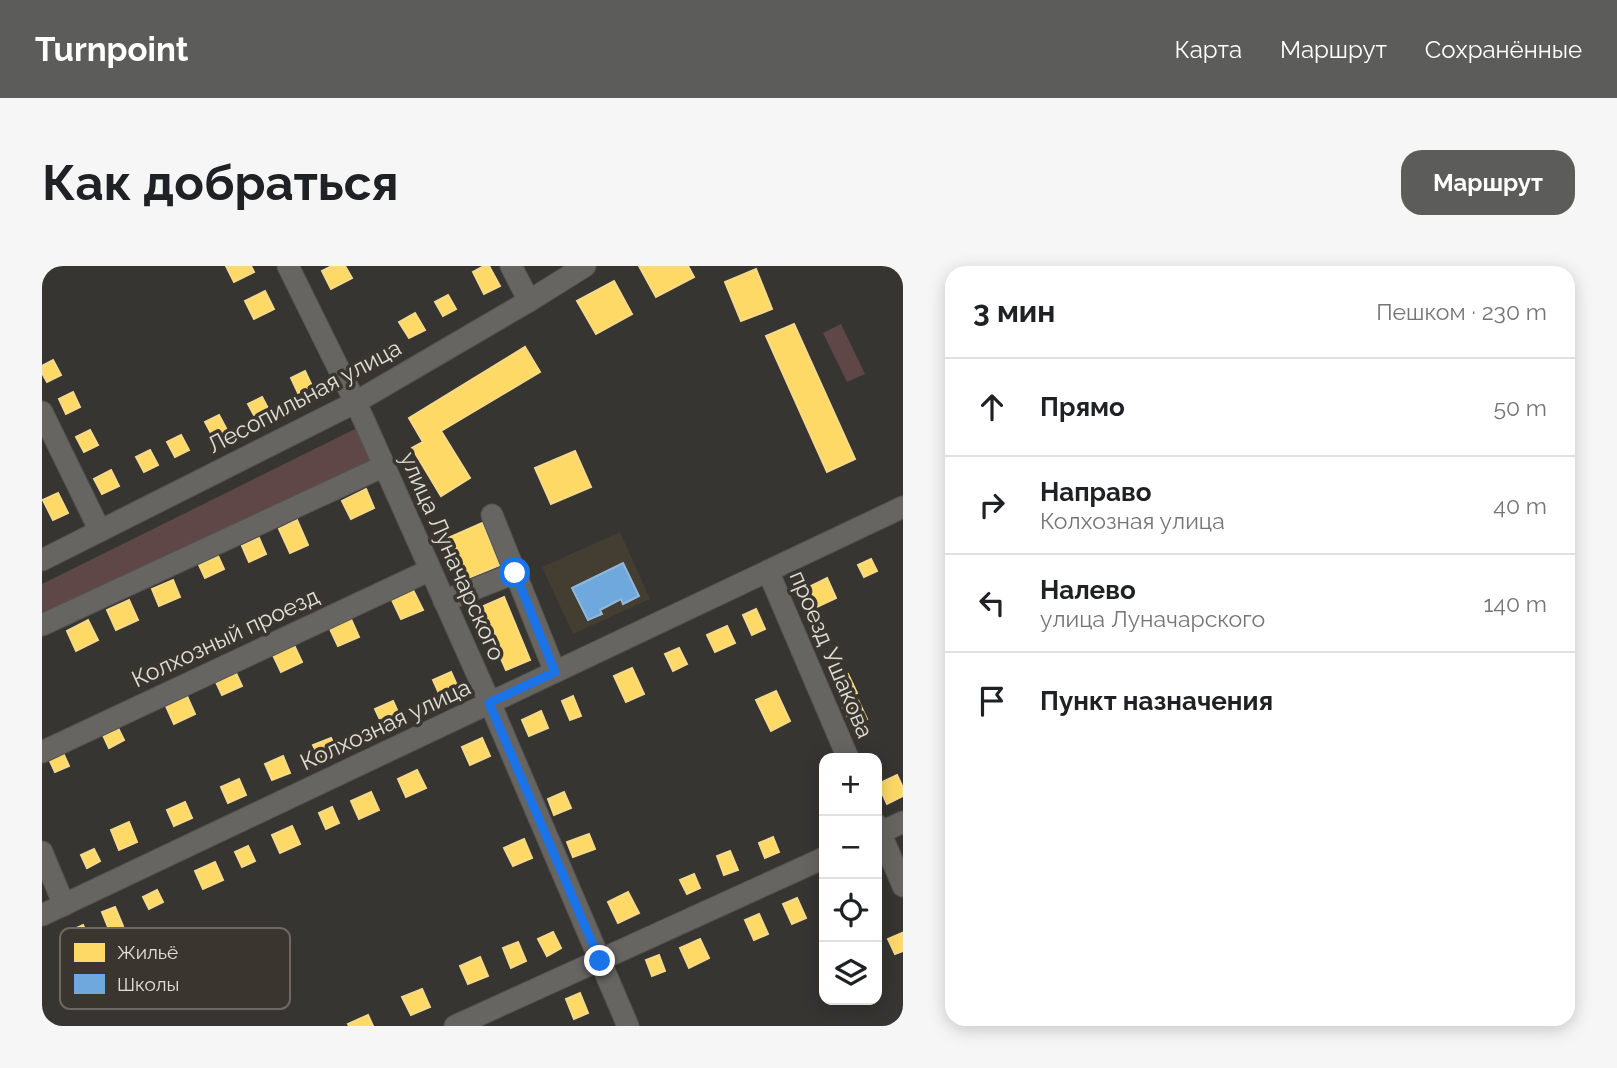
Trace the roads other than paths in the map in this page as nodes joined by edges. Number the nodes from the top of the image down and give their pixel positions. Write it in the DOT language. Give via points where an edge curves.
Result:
graph roads {
  1 [pos="288,266"];
  2 [pos="511,266"];
  3 [pos="585,266"];
  4 [pos="529,301"];
  5 [pos="356,402"];
  6 [pos="42,412"];
  7 [pos="384,466"];
  8 [pos="903,507"];
  9 [pos="492,516"];
  10 [pos="100,531"];
  11 [pos="42,560"];
  12 [pos="430,569"];
  13 [pos="768,571"];
  14 [pos="515,573"];
  15 [pos="444,601"];
  16 [pos="42,625"];
  17 [pos="555,672"];
  18 [pos="489,703"];
  19 [pos="42,752"];
  20 [pos="846,753"];
  21 [pos="903,822"];
  22 [pos="882,829"];
  23 [pos="882,839"];
  24 [pos="42,852"];
  25 [pos="819,860"];
  26 [pos="903,886"];
  27 [pos="64,905"];
  28 [pos="42,915"];
  29 [pos="600,961"];
  30 [pos="455,1026"];
  31 [pos="628,1026"];
  1 -- 5 [label="street, улица Луначарского"];
  2 -- 4 [label="street"];
  3 -- 4 [label="street, Лесопильная улица"];
  4 -- 5 [label="street, Лесопильная улица"];
  5 -- 7 [label="street, улица Луначарского"];
  5 -- 10 [label="street, Лесопильная улица"];
  6 -- 10 [label="street"];
  7 -- 12 [label="street, улица Луначарского"];
  7 -- 16 [label="street"];
  8 -- 13 [label="street, Колхозная улица"];
  9 -- 14 [label="street"];
  10 -- 11 [label="street, Лесопильная улица"];
  12 -- 15 [label="street, улица Луначарского"];
  12 -- 19 [label="street, Колхозный проезд"];
  13 -- 17 [label="street, Колхозная улица"];
  13 -- 20 [label="street, проезд Ушакова"];
  14 -- 15 [label="street"];
  14 -- 17 [label="street"];
  15 -- 18 [label="street, улица Луначарского"];
  17 -- 18 [label="street, Колхозная улица"];
  18 -- 27 [label="street, Колхозная улица"];
  18 -- 29 [label="street, улица Луначарского"];
  21 -- 22 [label="street"];
  23 -- 26 [label="street"];
  24 -- 27 [label="street"];
  25 -- 29 [label="street"];
  27 -- 28 [label="street, Колхозная улица"];
  29 -- 30 [label="street"];
  29 -- 31 [label="street, улица Луначарского"];
}
